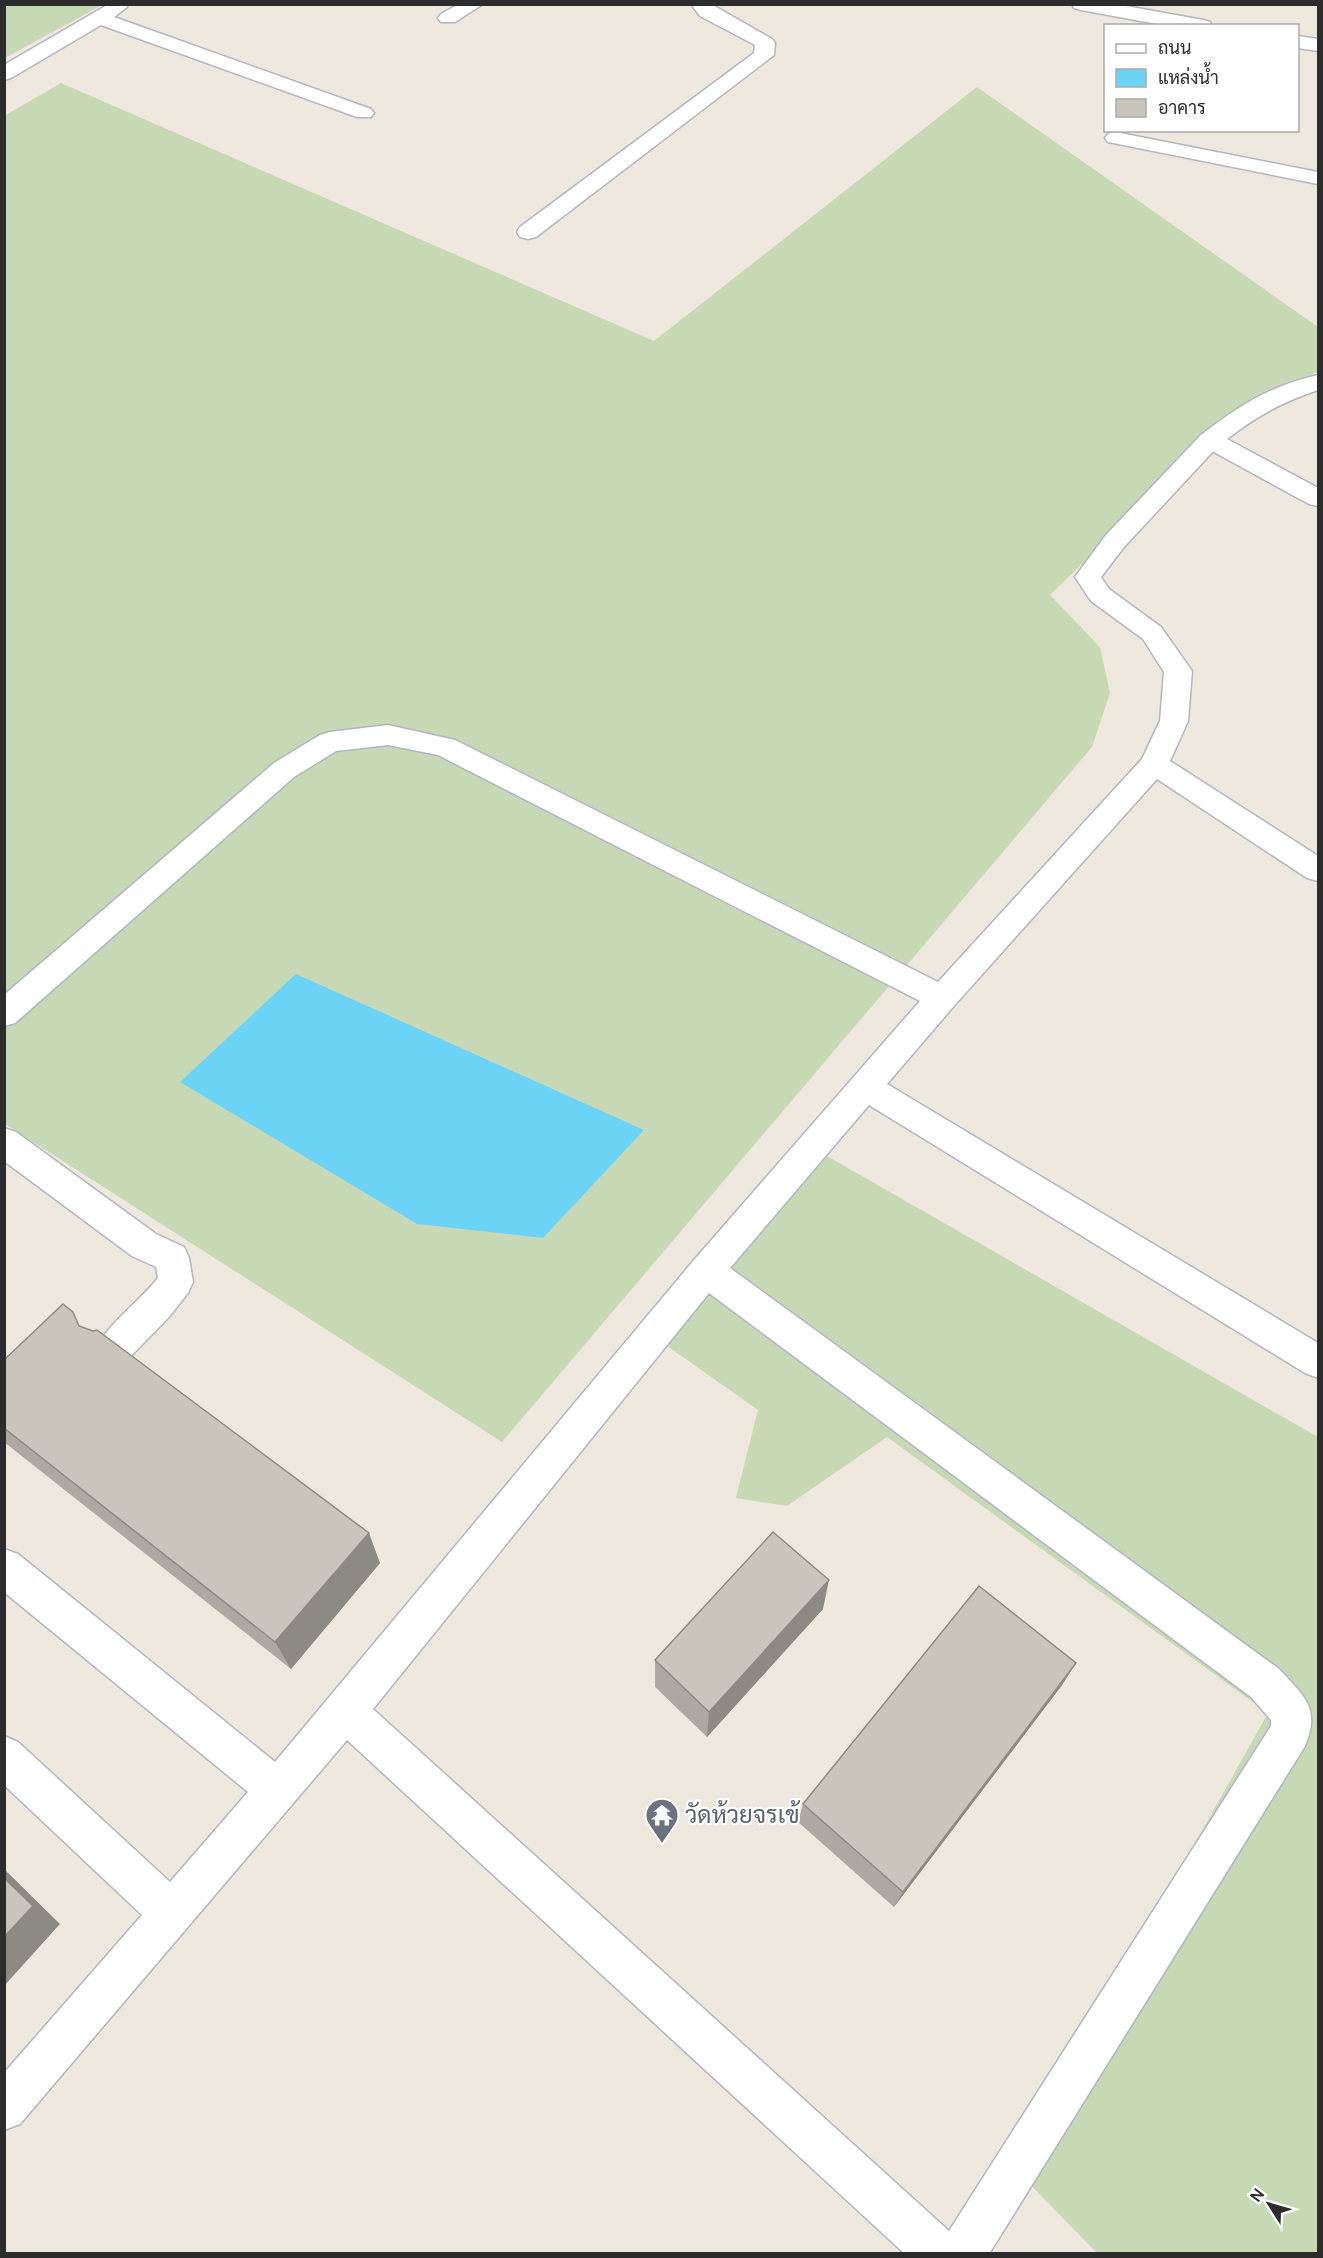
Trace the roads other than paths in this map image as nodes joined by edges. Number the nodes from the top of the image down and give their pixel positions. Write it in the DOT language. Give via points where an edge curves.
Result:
graph roads {
  1 [pos="122,4"];
  2 [pos="474,4"];
  3 [pos="700,4"];
  4 [pos="1081,4"];
  5 [pos="99,18"];
  6 [pos="448,18"];
  7 [pos="1192,24"];
  8 [pos="1299,42"];
  9 [pos="1318,45"];
  10 [pos="4,74"];
  11 [pos="364,113"];
  12 [pos="1115,138"];
  13 [pos="1318,178"];
  14 [pos="528,232"];
  15 [pos="1318,382"];
  16 [pos="1210,440"];
  17 [pos="1318,498"];
  18 [pos="1154,764"];
  19 [pos="1318,870"];
  20 [pos="942,998"];
  21 [pos="4,1014"];
  22 [pos="866,1087"];
  23 [pos="4,1142"];
  24 [pos="706,1271"];
  25 [pos="114,1349"];
  26 [pos="1318,1362"];
  27 [pos="4,1567"];
  28 [pos="345,1711"];
  29 [pos="4,1756"];
  30 [pos="277,1790"];
  31 [pos="171,1913"];
  32 [pos="4,2108"];
  33 [pos="940,2253"];
  34 [pos="962,2253"];
  1 -- 5 [label="street"];
  2 -- 6 [label="street"];
  3 -- 14 [label="street" via="707,12 765,44 764,55"];
  4 -- 7 [label="street"];
  5 -- 10 [label="street"];
  5 -- 11 [label="street"];
  8 -- 9 [label="street"];
  12 -- 13 [label="street"];
  15 -- 16 [label="street" via="1251,408"];
  16 -- 17 [label="street"];
  16 -- 18 [label="street" via="1115,541 1088,577 1100,595 1152,633 1178,671 1174,721"];
  18 -- 19 [label="street"];
  18 -- 20 [label="street"];
  20 -- 21 [label="street" via="445,747 388,735 330,742 284,770"];
  20 -- 22 [label="street"];
  22 -- 24 [label="street"];
  22 -- 26 [label="street"];
  23 -- 25 [label="street" via="144,1245 172,1258 176,1282"];
  24 -- 28 [label="street"];
  24 -- 34 [label="street" via="1265,1683 1292,1713 1291,1732"];
  27 -- 30 [label="street"];
  28 -- 30 [label="street"];
  28 -- 33 [label="street"];
  29 -- 31 [label="street"];
  30 -- 31 [label="street"];
  31 -- 32 [label="street"];
}
